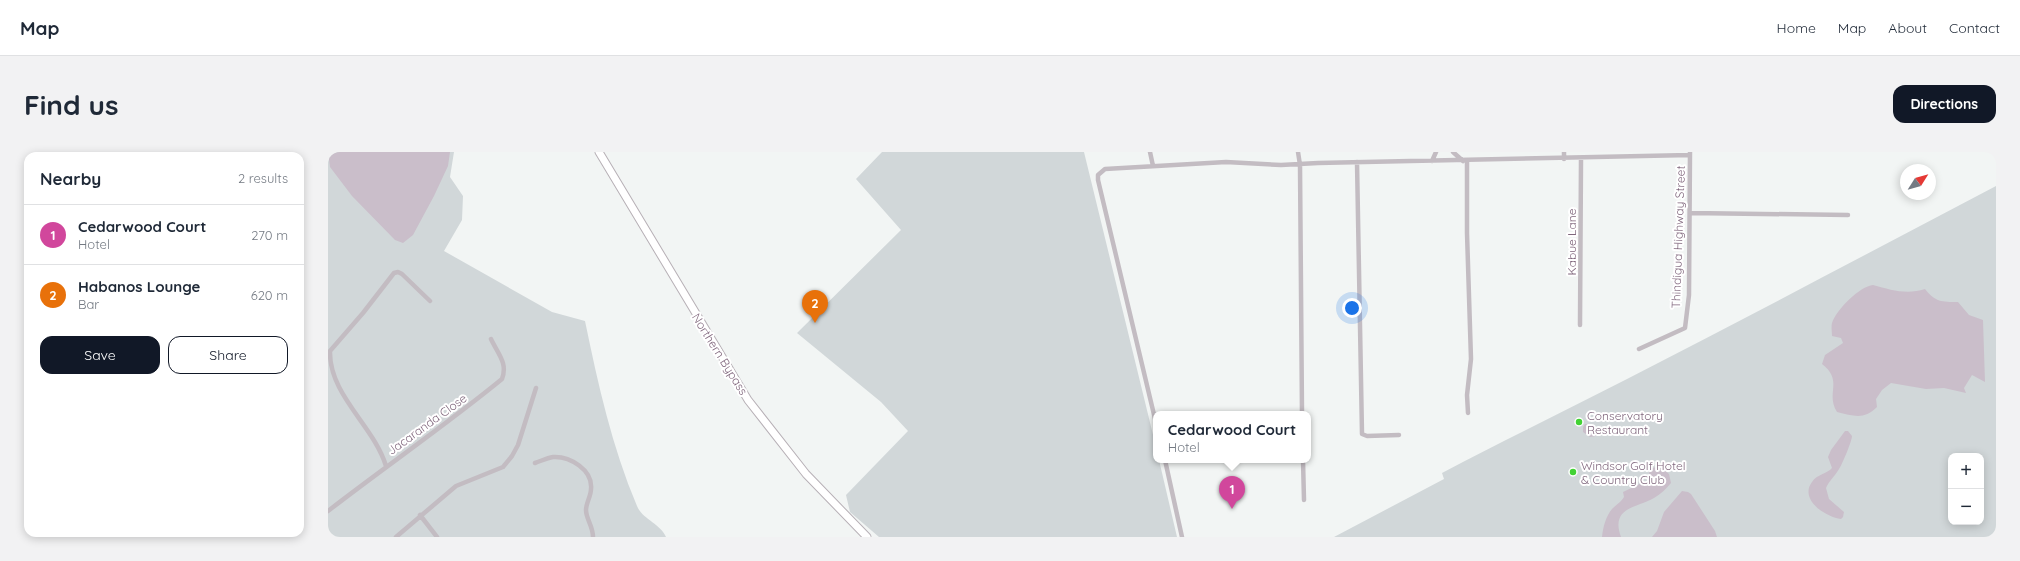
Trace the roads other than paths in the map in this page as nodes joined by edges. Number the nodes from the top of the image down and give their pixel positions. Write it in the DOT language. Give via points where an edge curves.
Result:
graph roads {
  1 [pos="599,152"];
  2 [pos="1150,152"];
  3 [pos="1298,152"];
  4 [pos="1436,152"];
  5 [pos="1453,152"];
  6 [pos="1564,152"];
  7 [pos="1690,154"];
  8 [pos="1564,159"];
  9 [pos="1581,159"];
  10 [pos="1432,161"];
  11 [pos="1465,161"];
  12 [pos="1357,162"];
  13 [pos="1300,165"];
  14 [pos="1153,166"];
  15 [pos="1691,213"];
  16 [pos="1848,215"];
  17 [pos="430,301"];
  18 [pos="1580,325"];
  19 [pos="490,339"];
  20 [pos="1638,349"];
  21 [pos="536,388"];
  22 [pos="1153,411"];
  23 [pos="1302,411"];
  24 [pos="1468,413"];
  25 [pos="1399,435"];
  26 [pos="535,463"];
  27 [pos="1166,463"];
  28 [pos="1303,463"];
  29 [pos="386,466"];
  30 [pos="1304,500"];
  31 [pos="328,511"];
  32 [pos="420,515"];
  33 [pos="396,537"];
  34 [pos="438,537"];
  35 [pos="593,537"];
  36 [pos="867,537"];
  37 [pos="1182,537"];
  1 -- 36 [label="main road, Northern Bypass" via="748,400 806,474"];
  2 -- 14 [label="street"];
  3 -- 13 [label="street"];
  4 -- 10 [label="street"];
  5 -- 11 [label="street"];
  6 -- 8 [label="street"];
  7 -- 9 [label="street"];
  7 -- 15 [label="street, Thindigua Highway Street"];
  8 -- 9 [label="street"];
  8 -- 11 [label="street"];
  9 -- 18 [label="street, Kabue Lane"];
  10 -- 11 [label="street"];
  10 -- 12 [label="street"];
  11 -- 24 [label="street" via="1471,359 1466,395"];
  12 -- 13 [label="street"];
  12 -- 25 [label="street" via="1362,434"];
  13 -- 14 [label="street" via="1226,162"];
  13 -- 23 [label="street"];
  14 -- 22 [label="street" via="1105,169 1098,175 1098,180"];
  15 -- 16 [label="street"];
  15 -- 20 [label="street, Thindigua Highway Street" via="1686,323 1683,330 1673,332"];
  17 -- 29 [label="street" via="402,274 394,272 363,314 330,351 330,365 342,391"];
  19 -- 29 [label="street, Jacaranda Close" via="504,364 502,379 457,416"];
  21 -- 32 [label="street" via="518,445 503,467 456,486"];
  26 -- 35 [label="street" via="552,457 567,459 585,470 592,489 585,511 593,528"];
  27 -- 37 [label="street"];
  28 -- 30 [label="street"];
  29 -- 31 [label="street, Jacaranda Close"];
  32 -- 33 [label="street"];
  32 -- 34 [label="street"];
}
